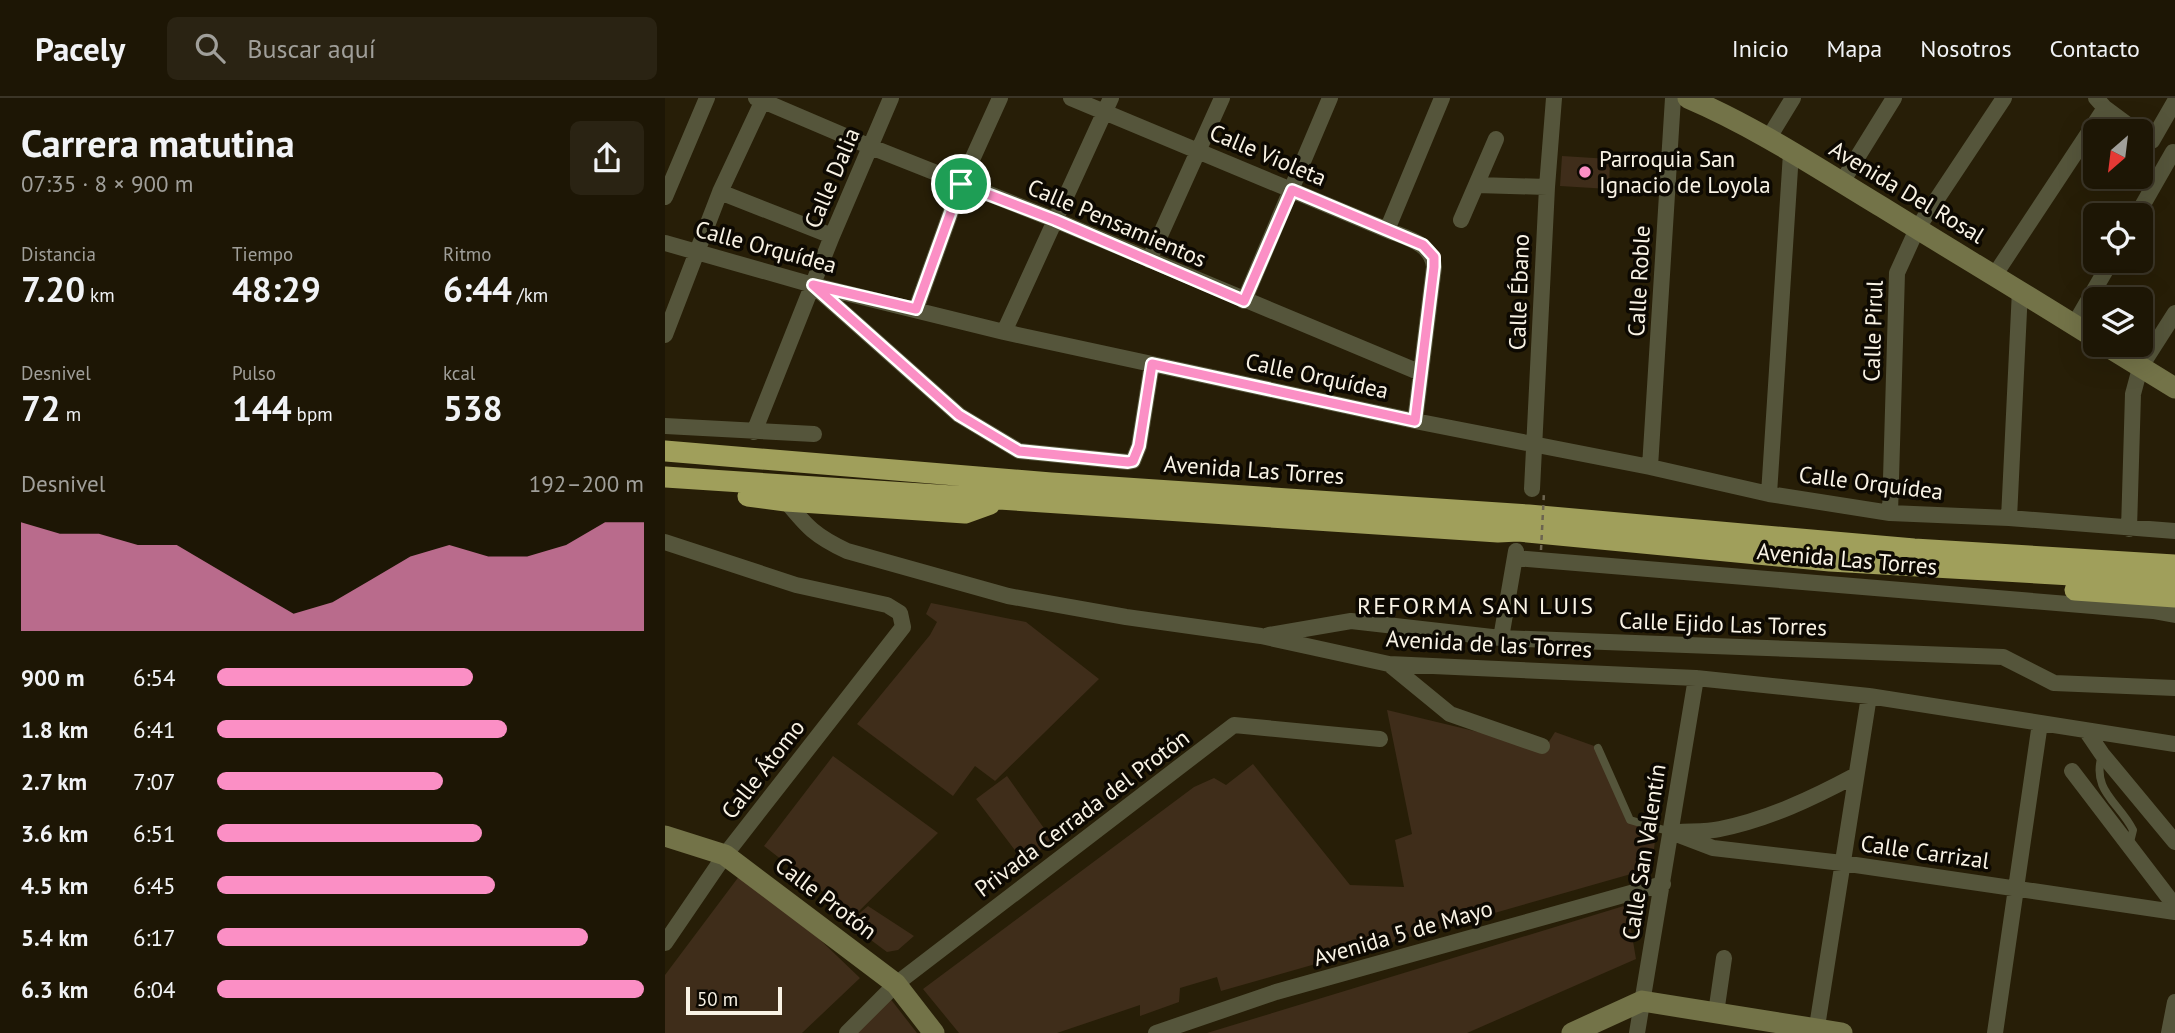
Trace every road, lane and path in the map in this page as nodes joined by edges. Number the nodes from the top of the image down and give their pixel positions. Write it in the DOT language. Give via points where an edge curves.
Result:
graph roads {
  1 [pos="707,98"];
  2 [pos="891,98"];
  3 [pos="1000,98"];
  4 [pos="1071,98"];
  5 [pos="1222,98"];
  6 [pos="1331,98"];
  7 [pos="1442,98"];
  8 [pos="1554,98"];
  9 [pos="1673,98"];
  10 [pos="1688,98"];
  11 [pos="1793,98"];
  12 [pos="1895,98"];
  13 [pos="2004,98"];
  14 [pos="761,99"];
  15 [pos="2175,101"];
  16 [pos="2100,103"];
  17 [pos="1108,105"];
  18 [pos="2122,119"];
  19 [pos="2153,124"];
  20 [pos="1496,139"];
  21 [pos="1768,139"];
  22 [pos="2153,141"];
  23 [pos="871,147"];
  24 [pos="1199,150"];
  25 [pos="1791,153"];
  26 [pos="2174,153"];
  27 [pos="1842,182"];
  28 [pos="961,184"];
  29 [pos="1477,185"];
  30 [pos="1546,187"];
  31 [pos="1292,190"];
  32 [pos="720,192"];
  33 [pos="665,197"];
  34 [pos="2144,203"];
  35 [pos="1055,220"];
  36 [pos="1461,220"];
  37 [pos="1917,229"];
  38 [pos="1387,230"];
  39 [pos="832,236"];
  40 [pos="665,243"];
  41 [pos="697,253"];
  42 [pos="1149,260"];
  43 [pos="2104,273"];
  44 [pos="1994,276"];
  45 [pos="813,285"];
  46 [pos="2020,290"];
  47 [pos="1244,301"];
  48 [pos="916,309"];
  49 [pos="2175,313"];
  50 [pos="2074,325"];
  51 [pos="2083,331"];
  52 [pos="1004,332"];
  53 [pos="665,335"];
  54 [pos="2123,357"];
  55 [pos="1152,364"];
  56 [pos="2140,368"];
  57 [pos="1421,373"];
  58 [pos="2175,388"];
  59 [pos="1415,421"];
  60 [pos="665,426"];
  61 [pos="754,432"];
  62 [pos="814,434"];
  63 [pos="1535,443"];
  64 [pos="665,451"];
  65 [pos="1650,467"];
  66 [pos="665,477"];
  67 [pos="711,480"];
  68 [pos="1538,490"];
  69 [pos="1769,494"];
  70 [pos="786,501"];
  71 [pos="999,501"];
  72 [pos="1890,513"];
  73 [pos="2009,518"];
  74 [pos="2129,529"];
  75 [pos="2175,531"];
  76 [pos="665,542"];
  77 [pos="1541,550"];
  78 [pos="1834,552"];
  79 [pos="1912,557"];
  80 [pos="2175,558"];
  81 [pos="2175,565"];
  82 [pos="2175,581"];
  83 [pos="2175,597"];
  84 [pos="2175,615"];
  85 [pos="1261,636"];
  86 [pos="1501,638"];
  87 [pos="1389,664"];
  88 [pos="1696,678"];
  89 [pos="2175,688"];
  90 [pos="1869,696"];
  91 [pos="2041,723"];
  92 [pos="2087,732"];
  93 [pos="1380,739"];
  94 [pos="2175,744"];
  95 [pos="1542,746"];
  96 [pos="1598,748"];
  97 [pos="2102,754"];
  98 [pos="2072,771"];
  99 [pos="1856,775"];
  100 [pos="1671,832"];
  101 [pos="665,836"];
  102 [pos="2175,842"];
  103 [pos="2129,846"];
  104 [pos="725,855"];
  105 [pos="1842,863"];
  106 [pos="1663,884"];
  107 [pos="2017,888"];
  108 [pos="2175,906"];
  109 [pos="2175,912"];
  110 [pos="665,943"];
  111 [pos="1724,958"];
  112 [pos="896,984"];
  113 [pos="1642,1001"];
  114 [pos="2175,1002"];
  115 [pos="1716,1013"];
  116 [pos="1816,1031"];
  117 [pos="847,1033"];
  118 [pos="934,1033"];
  119 [pos="1156,1033"];
  120 [pos="1572,1033"];
  121 [pos="1637,1033"];
  122 [pos="1842,1033"];
  123 [pos="1995,1033"];
  124 [pos="2169,1033"];
  1 -- 33 [label="street"];
  2 -- 23 [label="street, Calle Dalia"];
  3 -- 28 [label="street"];
  4 -- 17 [label="street, Calle Violeta"];
  5 -- 24 [label="street"];
  6 -- 31 [label="street"];
  7 -- 38 [label="street"];
  8 -- 30 [label="street, Calle Ébano"];
  9 -- 65 [label="street, Calle Roble"];
  10 -- 21 [label="street, Avenida Del Rosal"];
  11 -- 21 [label="street"];
  12 -- 27 [label="street"];
  13 -- 37 [label="street, Calle Pirul"];
  14 -- 23 [label="street, Calle Pensamientos"];
  14 -- 32 [label="street"];
  15 -- 19 [label="street"];
  16 -- 18 [label="street"];
  16 -- 44 [label="street"];
  17 -- 24 [label="street, Calle Violeta"];
  17 -- 35 [label="street"];
  20 -- 29 [label="street"];
  21 -- 25 [label="street, Avenida Del Rosal"];
  22 -- 26 [label="street"];
  23 -- 28 [label="street, Calle Pensamientos"];
  23 -- 39 [label="street, Calle Dalia"];
  24 -- 31 [label="street, Calle Violeta"];
  24 -- 42 [label="street"];
  25 -- 27 [label="street, Avenida Del Rosal"];
  25 -- 69 [label="street"];
  26 -- 34 [label="street"];
  27 -- 37 [label="street, Avenida Del Rosal"];
  28 -- 35 [label="street, Calle Pensamientos"];
  28 -- 48 [label="street"];
  29 -- 30 [label="street"];
  29 -- 36 [label="street"];
  30 -- 63 [label="street, Calle Ébano"];
  31 -- 38 [label="street, Calle Violeta"];
  31 -- 47 [label="street"];
  32 -- 39 [label="street"];
  32 -- 41 [label="street"];
  35 -- 42 [label="street, Calle Pensamientos"];
  35 -- 52 [label="street"];
  37 -- 44 [label="street, Avenida Del Rosal"];
  37 -- 72 [label="street, Calle Pirul" via="1897,273"];
  38 -- 57 [label="street, Calle Violeta" via="1423,245 1434,257"];
  39 -- 45 [label="street, Calle Dalia"];
  40 -- 41 [label="street, Calle Orquídea"];
  41 -- 45 [label="street, Calle Orquídea"];
  41 -- 53 [label="street"];
  42 -- 47 [label="street, Calle Pensamientos"];
  43 -- 50 [label="street"];
  44 -- 46 [label="street, Avenida Del Rosal"];
  45 -- 48 [label="street, Calle Orquídea"];
  45 -- 55 [label="street" via="959,415 1019,451 1133,461"];
  45 -- 61 [label="street, Calle Dalia"];
  46 -- 50 [label="street, Avenida Del Rosal"];
  46 -- 73 [label="street"];
  47 -- 57 [label="street, Calle Pensamientos"];
  48 -- 52 [label="street, Calle Orquídea"];
  49 -- 56 [label="street"];
  50 -- 51 [label="street, Avenida Del Rosal"];
  52 -- 55 [label="street, Calle Orquídea"];
  54 -- 56 [label="street"];
  55 -- 59 [label="street, Calle Orquídea"];
  56 -- 58 [label="street"];
  56 -- 74 [label="street" via="2133,394"];
  57 -- 59 [label="street"];
  59 -- 63 [label="street, Calle Orquídea"];
  60 -- 61 [label="street"];
  61 -- 62 [label="street"];
  63 -- 65 [label="street, Calle Orquídea"];
  63 -- 68 [label="street, Calle Ébano"];
  64 -- 78 [label="highway, Avenida Las Torres" via="1528,515"];
  65 -- 69 [label="street, Calle Orquídea"];
  66 -- 67 [label="highway, Avenida Las Torres"];
  67 -- 70 [label="highway" via="748,496"];
  67 -- 71 [label="highway, Avenida Las Torres"];
  68 -- 77 [label="path, bridge"];
  69 -- 72 [label="street, Calle Orquídea"];
  70 -- 71 [label="highway" via="965,513"];
  70 -- 85 [label="street, Avenida de las Torres" via="807,527 846,551 1008,596"];
  71 -- 78 [label="highway, Avenida Las Torres"];
  72 -- 73 [label="street, Calle Orquídea"];
  73 -- 74 [label="street, Calle Orquídea"];
  74 -- 75 [label="street, Calle Orquídea"];
  76 -- 104 [label="street, Calle Átomo" via="796,585 887,605 900,613 903,627"];
  78 -- 79 [label="highway"];
  78 -- 80 [label="highway" via="1876,538"];
  78 -- 83 [label="highway" via="1883,575"];
  79 -- 81 [label="highway"];
  79 -- 82 [label="highway"];
  84 -- 86 [label="street, Avenida Las Torres" via="1516,553"];
  85 -- 86 [label="street, Calle Ejido Las Torres" via="1351,621"];
  85 -- 87 [label="street, Avenida de las Torres"];
  86 -- 89 [label="street, Calle Ejido Las Torres" via="2003,657 2054,682"];
  87 -- 88 [label="street, Avenida de las Torres"];
  87 -- 95 [label="street" via="1450,714"];
  88 -- 90 [label="street, Avenida de las Torres"];
  88 -- 100 [label="street, Calle San Valentín"];
  90 -- 91 [label="street, Avenida de las Torres"];
  90 -- 99 [label="street"];
  91 -- 92 [label="street, Avenida de las Torres"];
  91 -- 107 [label="street"];
  92 -- 94 [label="street, Avenida de las Torres"];
  92 -- 97 [label="street"];
  93 -- 112 [label="street, Privada Cerrada del Protón" via="1234,725"];
  96 -- 100 [label="lane" via="1630,820"];
  97 -- 102 [label="street"];
  97 -- 103 [label="lane" via="2098,776 2133,830"];
  98 -- 103 [label="street"];
  99 -- 100 [label="street" via="1766,817 1719,830"];
  99 -- 105 [label="street"];
  100 -- 105 [label="street, Calle Carrizal" via="1713,848"];
  100 -- 106 [label="street, Calle San Valentín"];
  101 -- 104 [label="street, Calle Protón"];
  103 -- 108 [label="street"];
  104 -- 110 [label="street, Calle Átomo"];
  104 -- 112 [label="street, Calle Protón"];
  105 -- 107 [label="street, Calle Carrizal"];
  105 -- 116 [label="street"];
  106 -- 113 [label="street, Calle San Valentín"];
  106 -- 119 [label="street, Avenida 5 de Mayo" via="1276,992"];
  107 -- 109 [label="street, Calle Carrizal"];
  107 -- 123 [label="street"];
  111 -- 115 [label="street"];
  112 -- 117 [label="street, Privada Cerrada del Protón"];
  112 -- 118 [label="street, Calle Protón"];
  113 -- 115 [label="street"];
  113 -- 120 [label="street"];
  113 -- 121 [label="street, Calle San Valentín"];
  114 -- 124 [label="street"];
  115 -- 116 [label="street"];
  116 -- 122 [label="street"];
}
